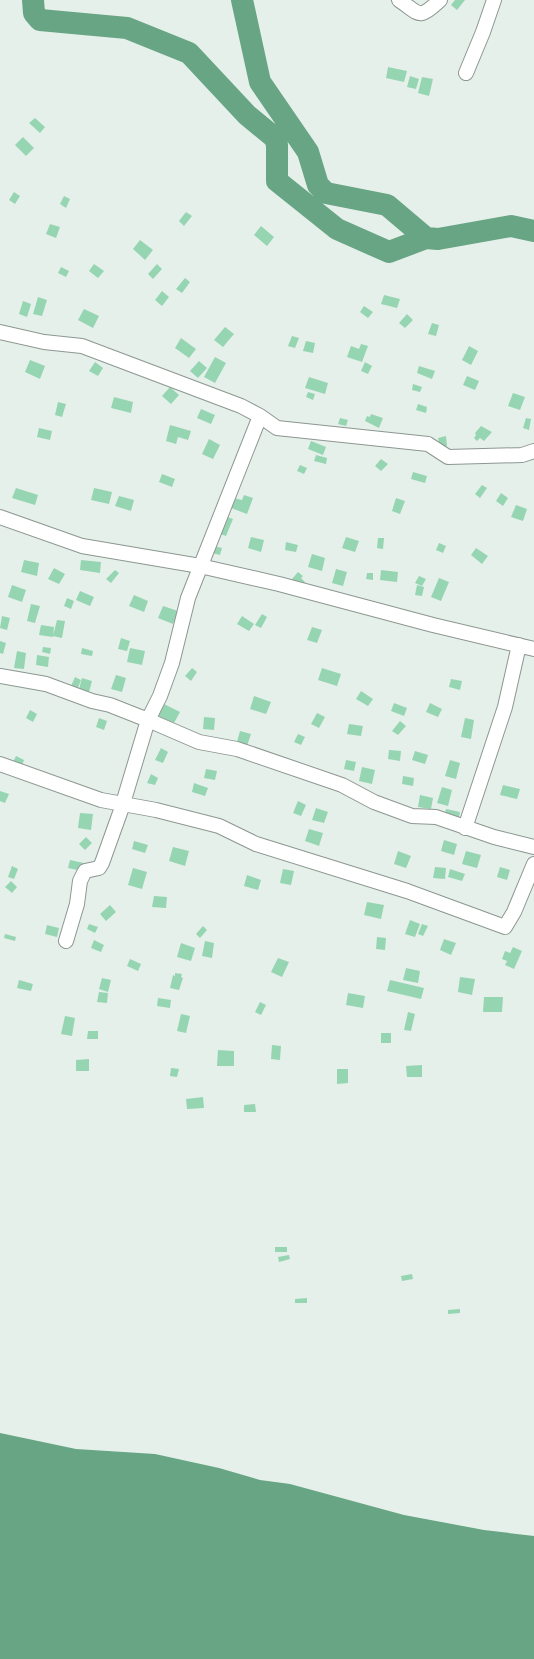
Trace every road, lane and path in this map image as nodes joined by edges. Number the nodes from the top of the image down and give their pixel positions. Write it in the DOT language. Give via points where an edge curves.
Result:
graph roads {
  1 [pos="399,0"];
  2 [pos="440,0"];
  3 [pos="494,0"];
  4 [pos="466,73"];
  5 [pos="0,332"];
  6 [pos="260,416"];
  7 [pos="534,451"];
  8 [pos="0,517"];
  9 [pos="200,566"];
  10 [pos="519,645"];
  11 [pos="534,649"];
  12 [pos="0,676"];
  13 [pos="148,720"];
  14 [pos="0,764"];
  15 [pos="122,803"];
  16 [pos="465,828"];
  17 [pos="534,847"];
  18 [pos="534,864"];
  19 [pos="66,941"];
  1 -- 2 [label="street" via="415,13 421,14"];
  3 -- 4 [label="street"];
  5 -- 6 [label="street" via="44,342 82,346 242,406"];
  6 -- 7 [label="street" via="277,428 428,444 448,457 522,455"];
  6 -- 9 [label="street"];
  8 -- 9 [label="street" via="82,546"];
  9 -- 10 [label="street"];
  9 -- 13 [label="street" via="188,598 172,663"];
  10 -- 11 [label="street"];
  10 -- 16 [label="street" via="505,707"];
  12 -- 13 [label="street" via="46,684"];
  13 -- 15 [label="street"];
  13 -- 16 [label="street" via="199,742 237,749 342,785 374,802 412,816 436,817"];
  14 -- 15 [label="street" via="101,800"];
  15 -- 18 [label="street" via="219,826 256,844 407,891 505,927"];
  15 -- 19 [label="street" via="102,863 99,868 85,871 80,881 77,904"];
  16 -- 17 [label="street"];
}
